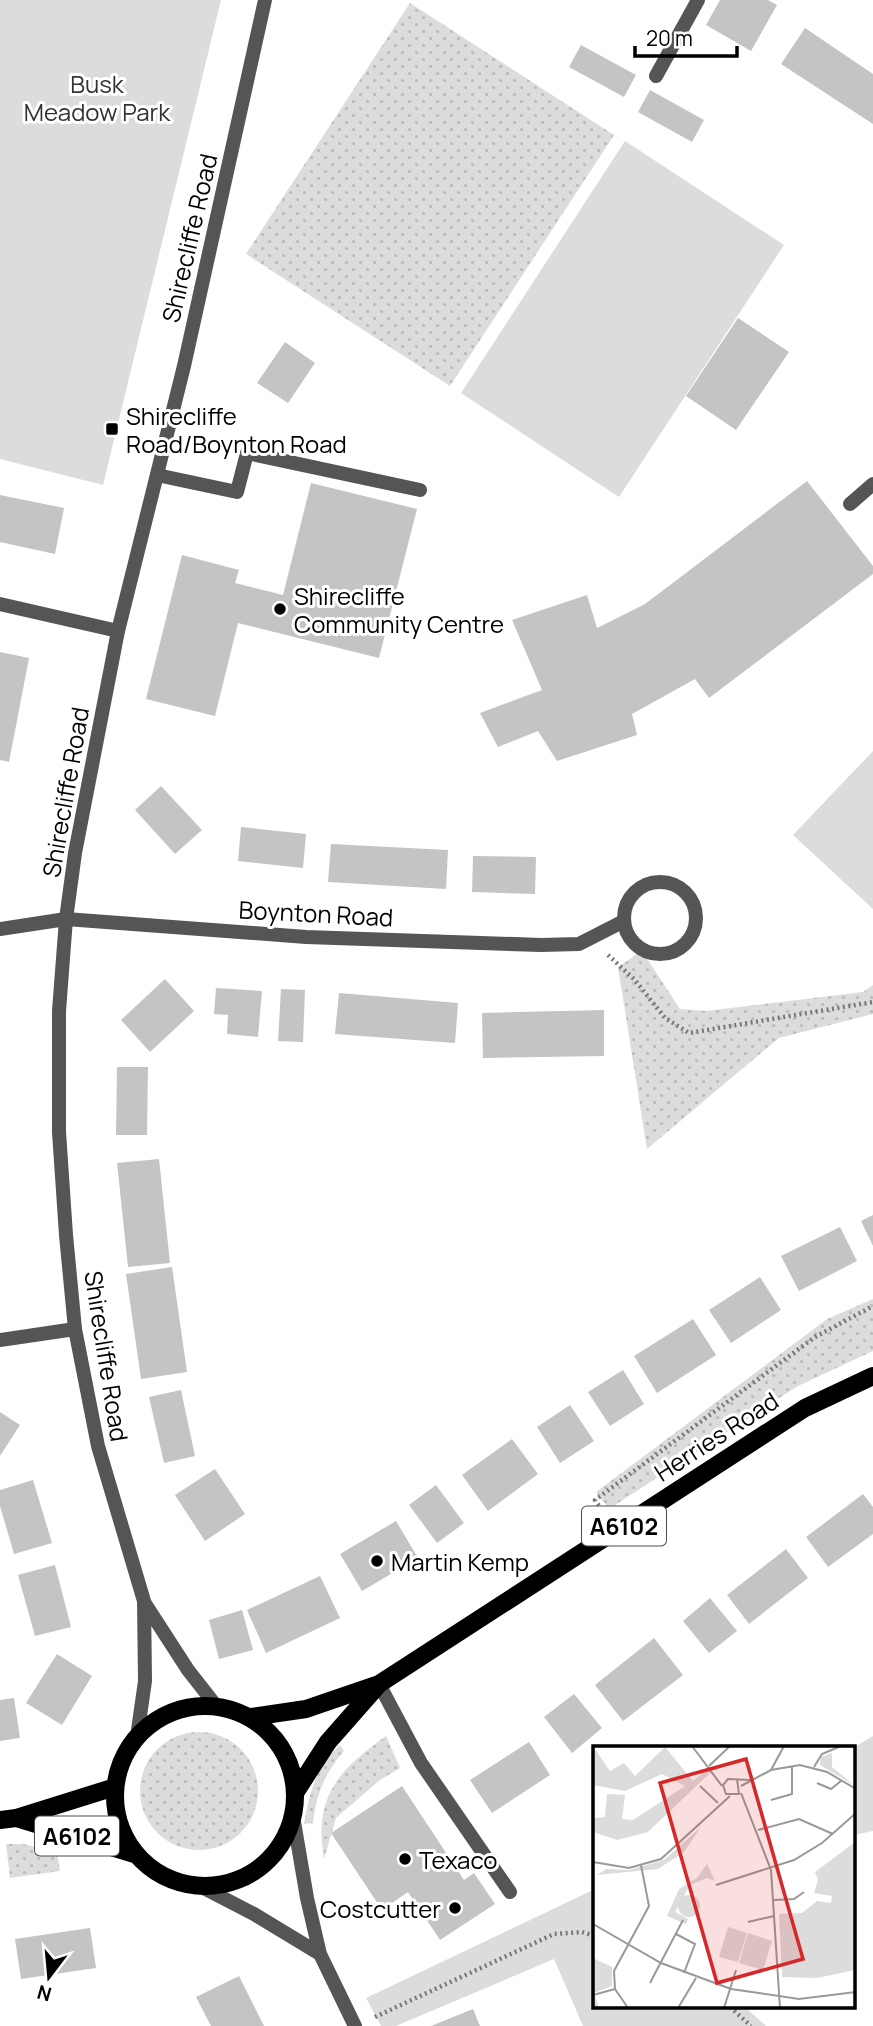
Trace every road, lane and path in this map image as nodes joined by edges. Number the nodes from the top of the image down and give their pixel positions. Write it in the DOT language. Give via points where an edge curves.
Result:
graph roads {
  1 [pos="265,0"];
  2 [pos="698,0"];
  3 [pos="656,76"];
  4 [pos="157,475"];
  5 [pos="873,484"];
  6 [pos="420,490"];
  7 [pos="850,503"];
  8 [pos="0,604"];
  9 [pos="118,631"];
  10 [pos="66,919"];
  11 [pos="624,921"];
  12 [pos="0,929"];
  13 [pos="585,941"];
  14 [pos="873,1002"];
  15 [pos="873,1306"];
  16 [pos="75,1329"];
  17 [pos="0,1340"];
  18 [pos="873,1376"];
  19 [pos="617,1531"];
  20 [pos="144,1601"];
  21 [pos="379,1684"];
  22 [pos="217,1707"];
  23 [pos="251,1717"];
  24 [pos="136,1737"];
  25 [pos="115,1787"];
  26 [pos="295,1793"];
  27 [pos="293,1816"];
  28 [pos="8,1819"];
  29 [pos="137,1855"];
  30 [pos="198,1885"];
  31 [pos="510,1892"];
  32 [pos="593,1935"];
  33 [pos="320,1954"];
  34 [pos="731,2008"];
  35 [pos="361,2023"];
  36 [pos="751,2026"];
  1 -- 4 [label="street, Shirecliffe Road"];
  2 -- 3 [label="street"];
  4 -- 6 [label="street" via="237,492 247,453"];
  4 -- 9 [label="street, Shirecliffe Road"];
  5 -- 7 [label="street"];
  8 -- 9 [label="street"];
  9 -- 10 [label="street, Shirecliffe Road"];
  10 -- 12 [label="street, Boynton Road"];
  10 -- 13 [label="street, Boynton Road" via="306,937 541,945"];
  10 -- 16 [label="street, Shirecliffe Road" via="59,1012 59,1132"];
  11 -- 11 [label="street" via="635,892 654,883 684,890 695,910 693,933 686,943 666,953 643,949 627,932"];
  11 -- 13 [label="street, Boynton Road"];
  13 -- 14 [label="path" via="594,952 609,955 665,1018 689,1033"];
  15 -- 19 [label="path" via="815,1337 595,1500"];
  16 -- 17 [label="street"];
  16 -- 20 [label="street, Shirecliffe Road" via="98,1446"];
  18 -- 19 [label="main road, Herries Road / A6102" via="805,1408"];
  19 -- 21 [label="main road, Herries Road / A6102"];
  20 -- 22 [label="street, Shirecliffe Road"];
  20 -- 24 [label="street, Shirecliffe Road" via="145,1681"];
  21 -- 23 [label="main road, A6102" via="306,1709"];
  21 -- 26 [label="main road, A6102" via="328,1742"];
  21 -- 31 [label="street" via="421,1763"];
  22 -- 23 [label="main road, A6102"];
  22 -- 24 [label="main road, A6102" via="187,1707 159,1718"];
  23 -- 26 [label="main road, A6102" via="279,1744 291,1767"];
  24 -- 25 [label="main road, A6102" via="122,1760"];
  25 -- 28 [label="main road, A6102"];
  25 -- 29 [label="main road, A6102" via="116,1812"];
  26 -- 27 [label="main road, A6102"];
  27 -- 30 [label="main road, A6102" via="284,1840 247,1876 223,1884"];
  27 -- 33 [label="street"];
  28 -- 29 [label="main road, A6102"];
  29 -- 30 [label="main road, A6102" via="175,1881"];
  30 -- 33 [label="street"];
  32 -- 35 [label="path" via="554,1934"];
  33 -- 35 [label="street"];
  34 -- 36 [label="path"];
}
